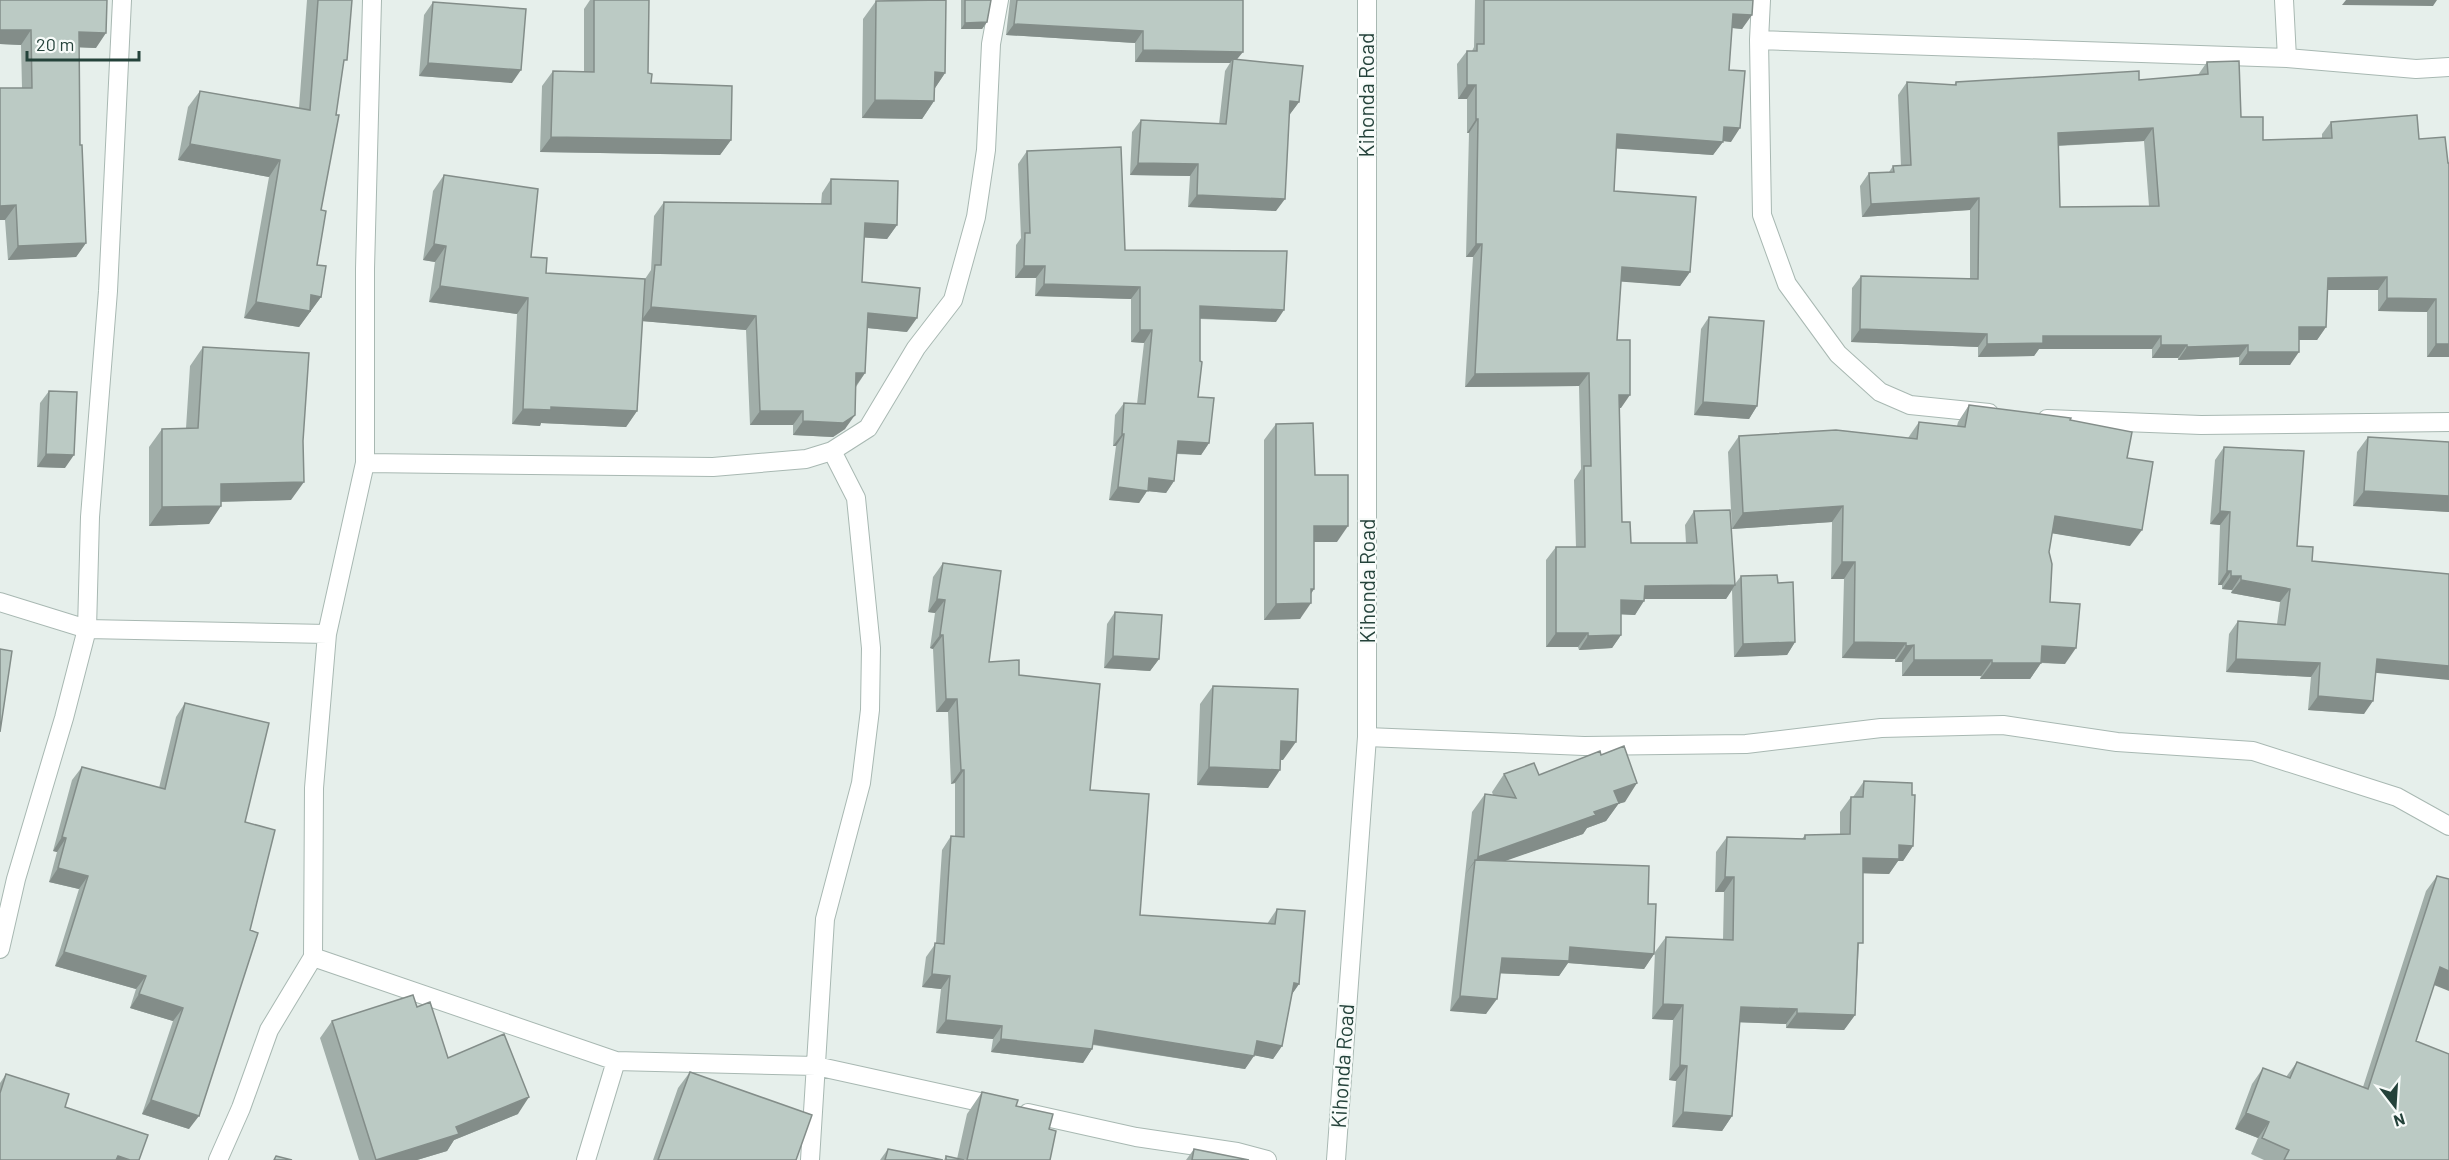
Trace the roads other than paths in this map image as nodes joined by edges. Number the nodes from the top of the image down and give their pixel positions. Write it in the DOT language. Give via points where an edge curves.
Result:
graph roads {
  1 [pos="122,0"];
  2 [pos="372,0"];
  3 [pos="999,0"];
  4 [pos="1367,0"];
  5 [pos="1761,0"];
  6 [pos="2284,0"];
  7 [pos="1759,40"];
  8 [pos="2287,58"];
  9 [pos="2449,67"];
  10 [pos="2004,414"];
  11 [pos="2027,417"];
  12 [pos="2449,422"];
  13 [pos="832,451"];
  14 [pos="365,464"];
  15 [pos="0,602"];
  16 [pos="87,629"];
  17 [pos="327,634"];
  18 [pos="1367,736"];
  19 [pos="2449,826"];
  20 [pos="0,949"];
  21 [pos="313,957"];
  22 [pos="616,1061"];
  23 [pos="816,1066"];
  24 [pos="218,1160"];
  25 [pos="586,1160"];
  26 [pos="810,1160"];
  27 [pos="1267,1160"];
  28 [pos="1336,1160"];
  1 -- 16 [label="street" via="108,291 90,517"];
  2 -- 14 [label="street" via="364,269"];
  3 -- 13 [label="street" via="976,217 953,300 916,348 868,428"];
  4 -- 18 [label="street, Kihonda Road"];
  5 -- 7 [label="street"];
  6 -- 8 [label="street"];
  7 -- 8 [label="street"];
  7 -- 10 [label="street" via="1762,216 1787,284 1838,354 1880,392 1910,405"];
  8 -- 9 [label="street" via="2416,69"];
  11 -- 12 [label="street" via="2201,425"];
  13 -- 14 [label="street" via="806,459 713,467"];
  13 -- 23 [label="street" via="856,498 871,648 870,689 861,783 825,919"];
  14 -- 17 [label="street"];
  15 -- 16 [label="street"];
  16 -- 17 [label="street"];
  16 -- 20 [label="street"];
  17 -- 21 [label="street" via="314,788"];
  18 -- 19 [label="street" via="1584,746 1746,744 1881,728 2002,725 2116,742 2253,751 2397,797"];
  18 -- 28 [label="street, Kihonda Road"];
  21 -- 22 [label="street"];
  21 -- 24 [label="street" via="269,1030"];
  22 -- 23 [label="street"];
  22 -- 25 [label="street"];
  23 -- 26 [label="street"];
  23 -- 27 [label="street" via="1136,1137"];
}
